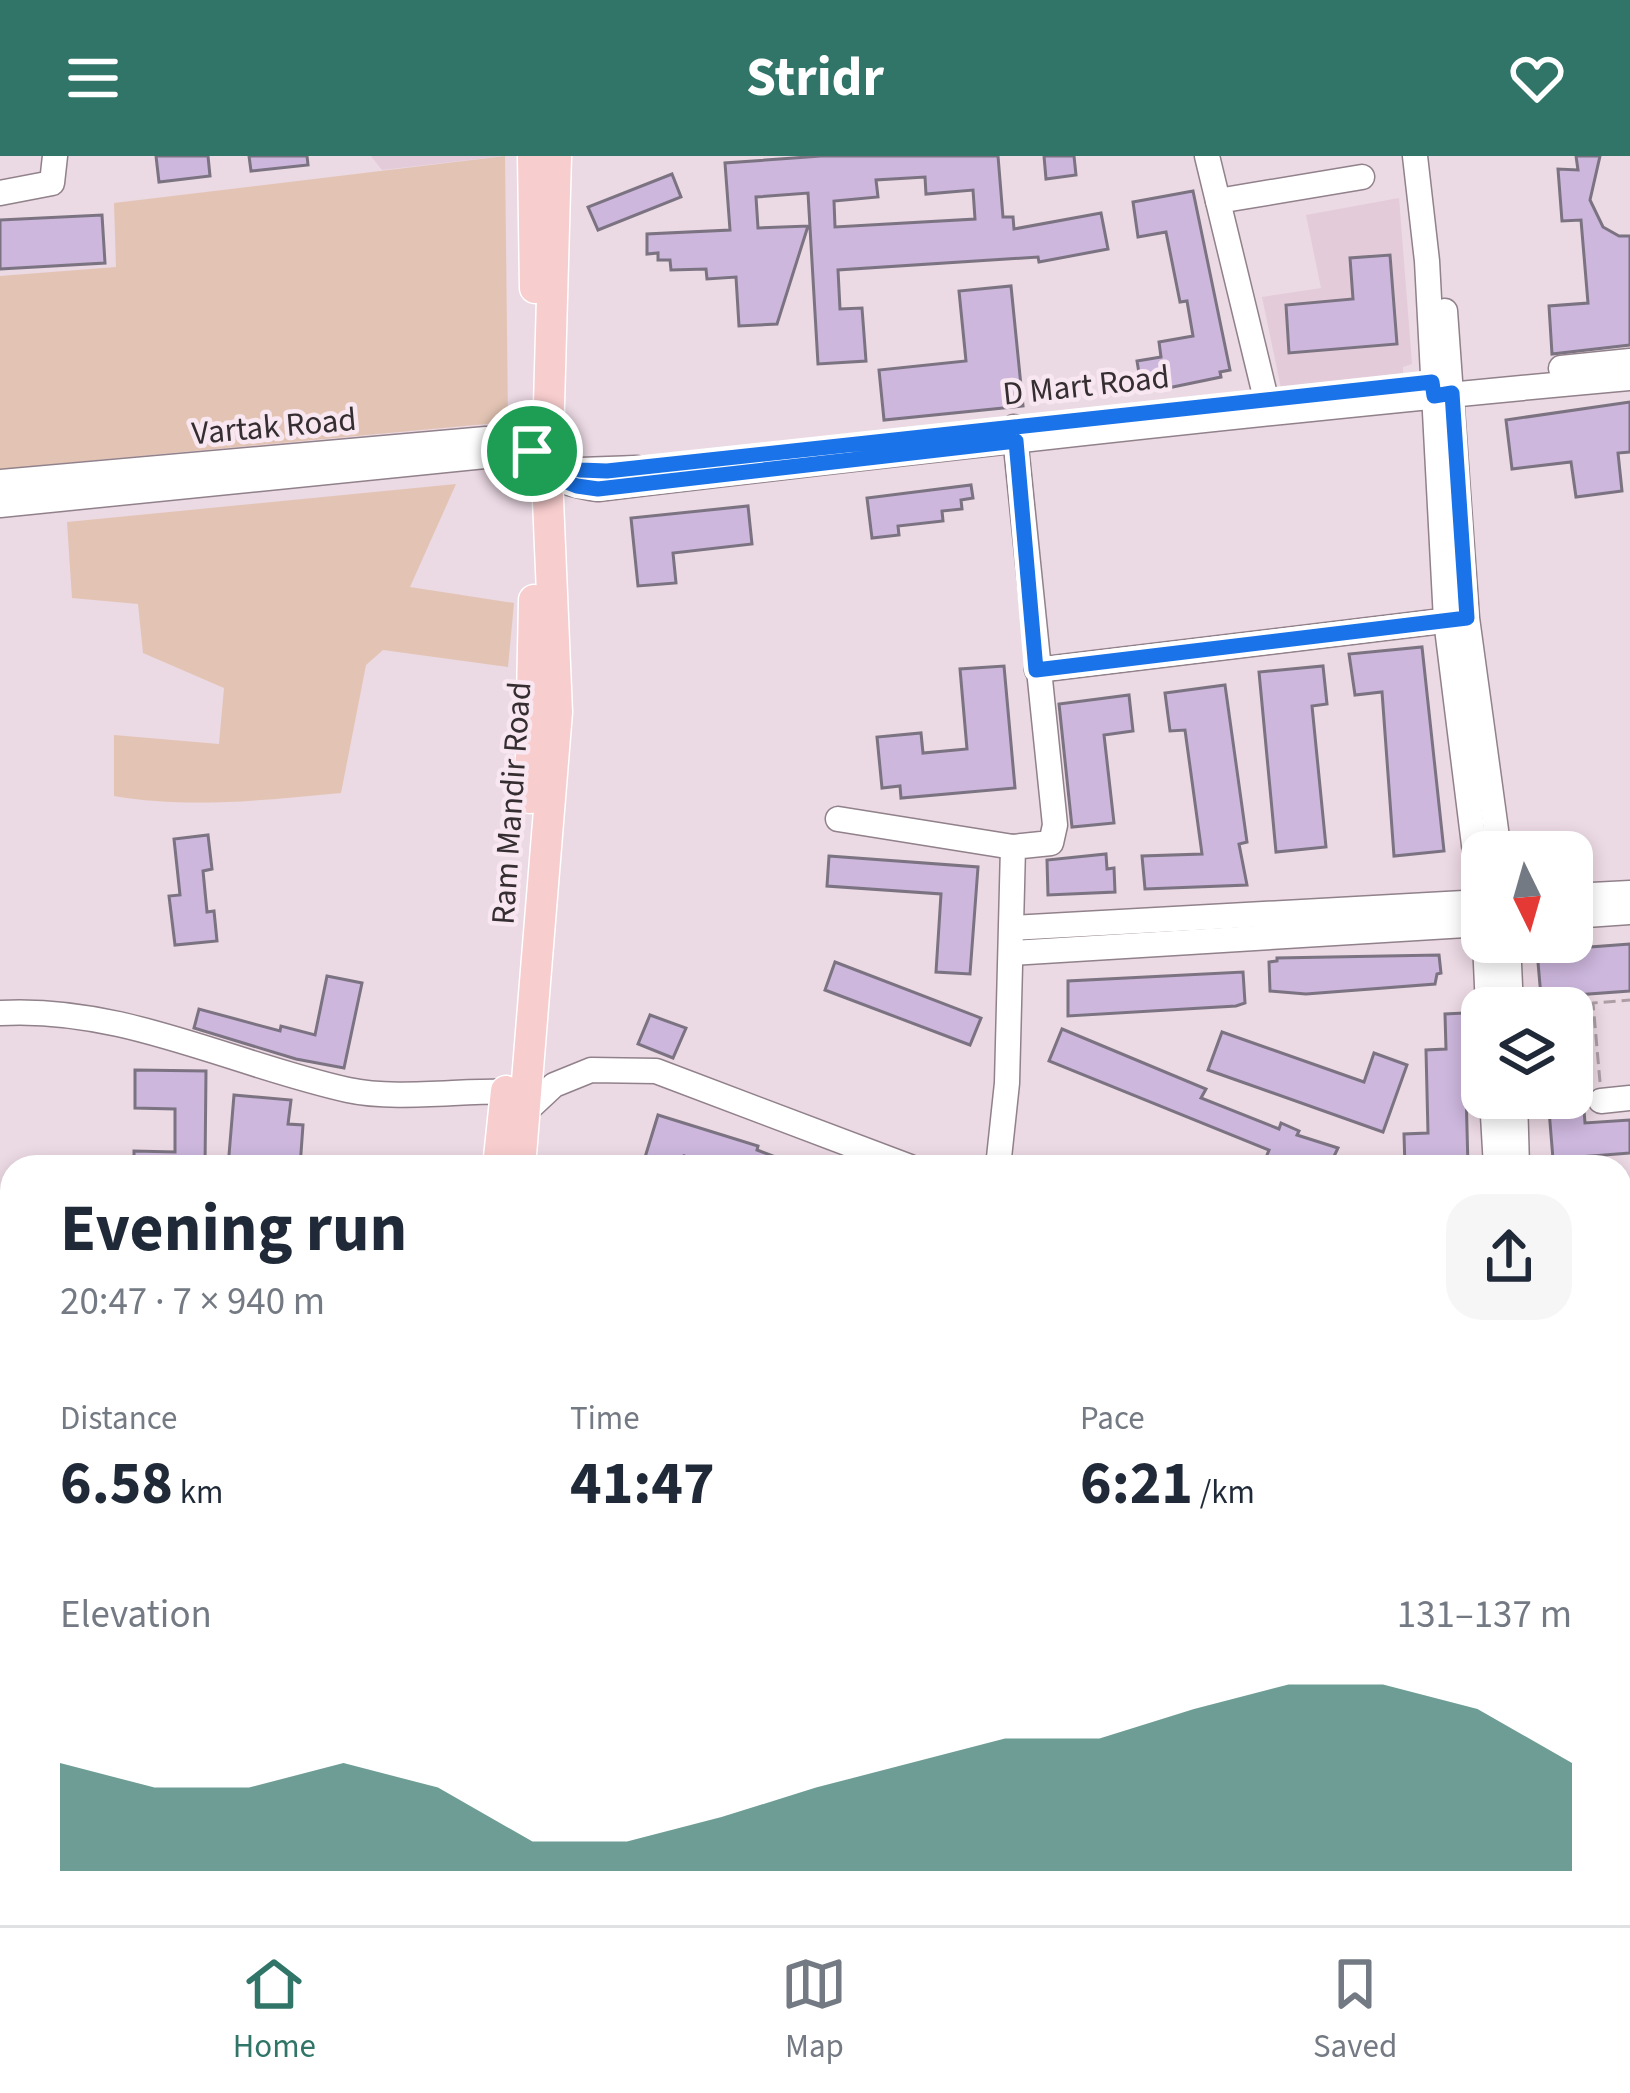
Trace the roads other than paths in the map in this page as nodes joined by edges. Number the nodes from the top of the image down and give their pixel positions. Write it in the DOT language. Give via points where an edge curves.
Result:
graph roads {
  1 [pos="55,156"];
  2 [pos="533,156"];
  3 [pos="556,156"];
  4 [pos="1207,156"];
  5 [pos="1414,156"];
  6 [pos="1430,156"];
  7 [pos="1362,177"];
  8 [pos="0,193"];
  9 [pos="1218,201"];
  10 [pos="1432,249"];
  11 [pos="1630,361"];
  12 [pos="1630,378"];
  13 [pos="1442,387"];
  14 [pos="1265,399"];
  15 [pos="1015,433"];
  16 [pos="540,464"];
  17 [pos="0,482"];
  18 [pos="0,505"];
  19 [pos="1456,619"];
  20 [pos="1036,670"];
  21 [pos="838,819"];
  22 [pos="1475,831"];
  23 [pos="1495,831"];
  24 [pos="1012,847"];
  25 [pos="1630,893"];
  26 [pos="1593,895"];
  27 [pos="1461,906"];
  28 [pos="1630,912"];
  29 [pos="1593,915"];
  30 [pos="1461,925"];
  31 [pos="1013,940"];
  32 [pos="0,1013"];
  33 [pos="1630,1098"];
  34 [pos="518,1099"];
  35 [pos="1601,1101"];
  36 [pos="1493,1119"];
  37 [pos="1516,1119"];
  38 [pos="502,1155"];
  39 [pos="520,1155"];
  40 [pos="878,1155"];
  41 [pos="999,1155"];
  42 [pos="1495,1155"];
  43 [pos="1517,1155"];
  1 -- 8 [label="street" via="52,183"];
  2 -- 16 [label="main road"];
  3 -- 16 [label="main road"];
  4 -- 9 [label="street"];
  5 -- 10 [label="street"];
  6 -- 10 [label="street"];
  7 -- 9 [label="street"];
  9 -- 14 [label="street"];
  10 -- 13 [label="street"];
  11 -- 13 [label="street, D Mart Road"];
  12 -- 13 [label="street, D Mart Road"];
  13 -- 14 [label="street, D Mart Road"];
  13 -- 15 [label="street, D Mart Road"];
  13 -- 19 [label="street"];
  14 -- 15 [label="street, D Mart Road"];
  15 -- 16 [label="street, D Mart Road" via="607,471"];
  15 -- 20 [label="street"];
  16 -- 17 [label="street, Vartak Road" via="486,439"];
  16 -- 18 [label="street, Vartak Road" via="485,456"];
  16 -- 34 [label="main road"];
  19 -- 20 [label="street"];
  19 -- 22 [label="street"];
  19 -- 23 [label="street"];
  20 -- 24 [label="street" via="1054,825 1051,843"];
  21 -- 24 [label="street"];
  24 -- 31 [label="street"];
  25 -- 26 [label="street"];
  27 -- 31 [label="street"];
  28 -- 29 [label="street"];
  30 -- 31 [label="street"];
  31 -- 41 [label="street"];
  32 -- 34 [label="street" via="77,1014 352,1091"];
  33 -- 35 [label="street"];
  34 -- 38 [label="main road"];
  34 -- 39 [label="main road"];
  34 -- 40 [label="street" via="591,1070 656,1071"];
  36 -- 42 [label="street"];
  37 -- 43 [label="street"];
}
